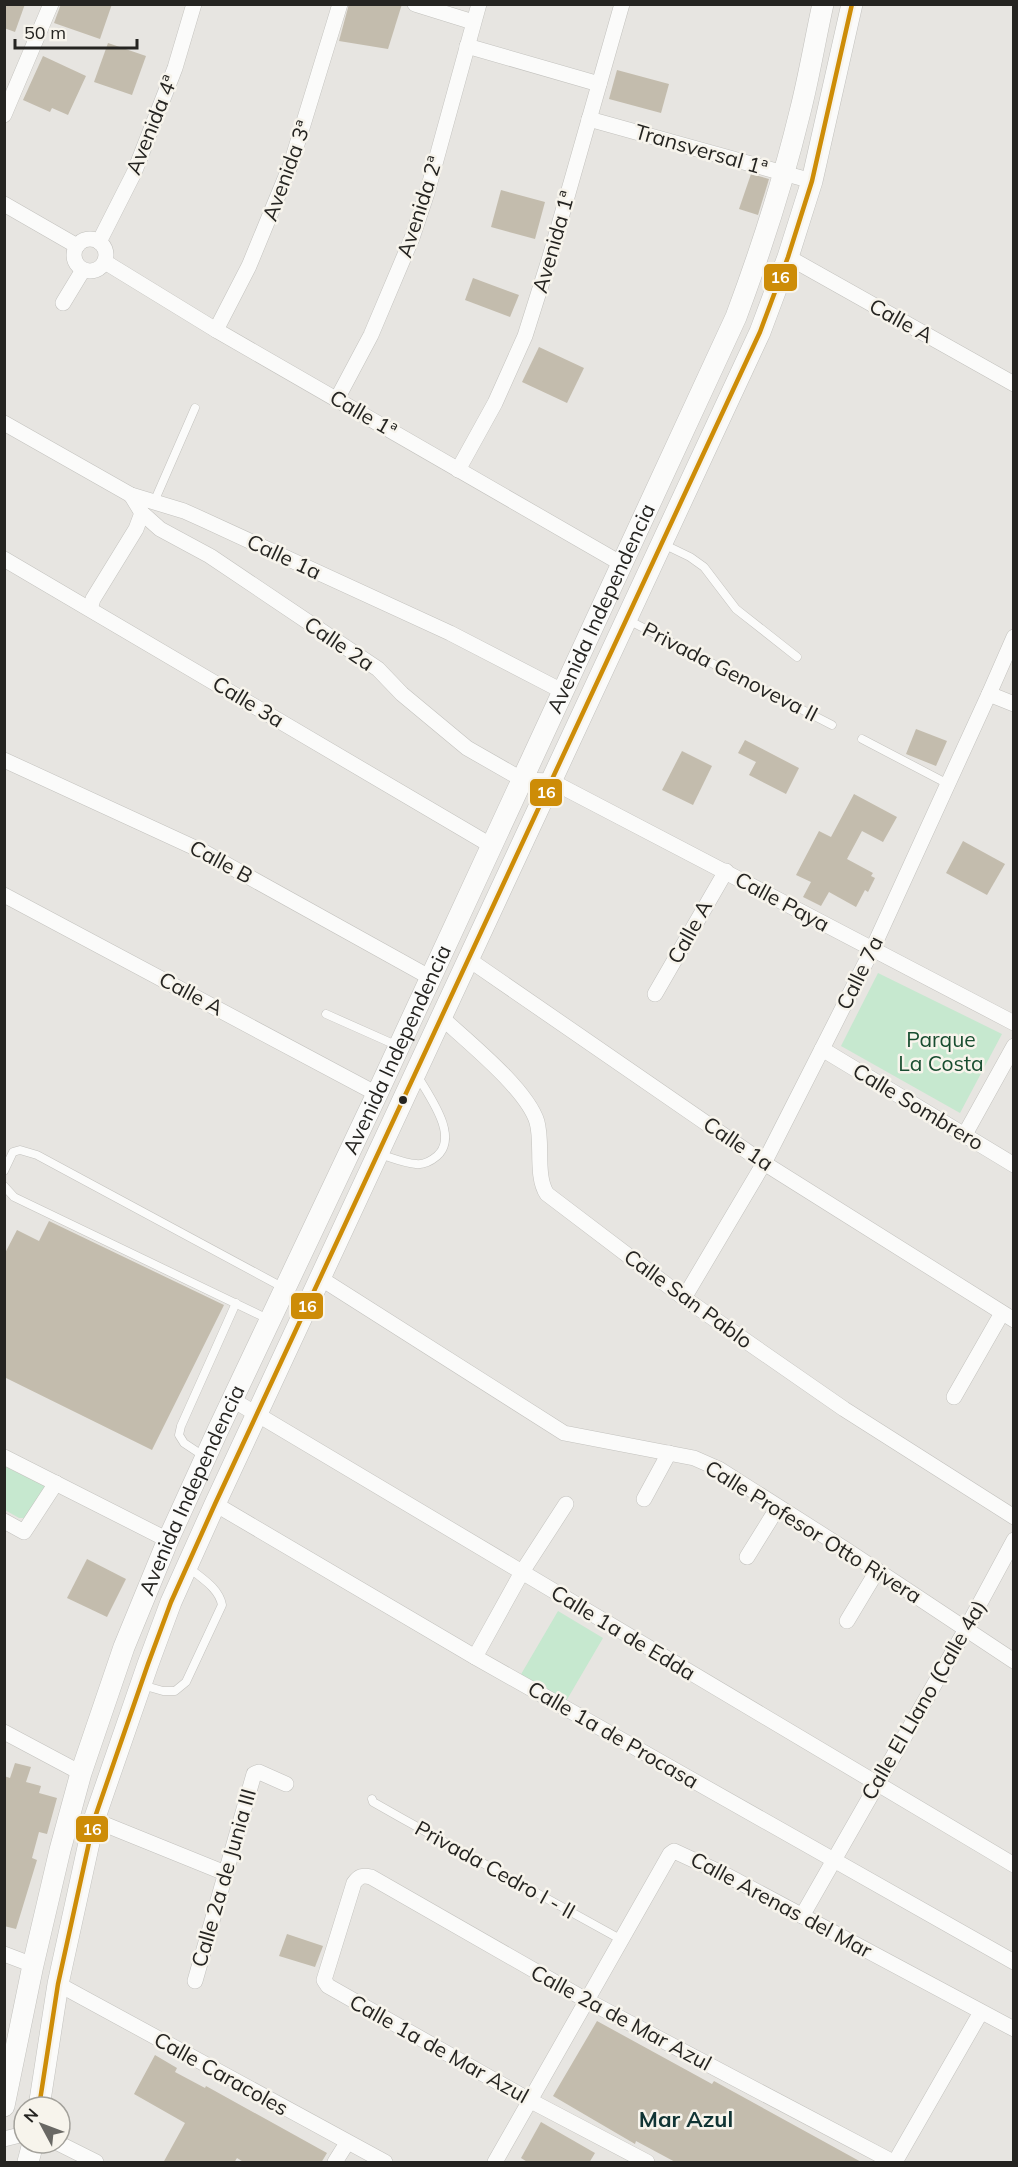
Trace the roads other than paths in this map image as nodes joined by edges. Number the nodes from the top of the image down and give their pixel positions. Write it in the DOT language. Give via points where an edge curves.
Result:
graph roads {
  1 [pos="51,4"];
  2 [pos="194,4"];
  3 [pos="340,4"];
  4 [pos="415,4"];
  5 [pos="479,4"];
  6 [pos="622,4"];
  7 [pos="823,4"];
  8 [pos="852,4"];
  9 [pos="474,22"];
  10 [pos="467,46"];
  11 [pos="599,84"];
  12 [pos="4,115"];
  13 [pos="590,119"];
  14 [pos="784,173"];
  15 [pos="812,181"];
  16 [pos="4,204"];
  17 [pos="99,242"];
  18 [pos="77,246"];
  19 [pos="788,257"];
  20 [pos="105,262"];
  21 [pos="83,270"];
  22 [pos="63,303"];
  23 [pos="216,330"];
  24 [pos="1014,384"];
  25 [pos="337,399"];
  26 [pos="195,408"];
  27 [pos="4,423"];
  28 [pos="458,470"];
  29 [pos="131,495"];
  30 [pos="154,502"];
  31 [pos="142,513"];
  32 [pos="662,544"];
  33 [pos="4,559"];
  34 [pos="622,564"];
  35 [pos="90,609"];
  36 [pos="627,620"];
  37 [pos="1014,637"];
  38 [pos="797,657"];
  39 [pos="564,692"];
  40 [pos="989,694"];
  41 [pos="1014,704"];
  42 [pos="832,725"];
  43 [pos="862,739"];
  44 [pos="4,760"];
  45 [pos="523,780"];
  46 [pos="551,781"];
  47 [pos="948,784"];
  48 [pos="492,846"];
  49 [pos="726,871"];
  50 [pos="4,895"];
  51 [pos="872,950"];
  52 [pos="468,959"];
  53 [pos="431,978"];
  54 [pos="655,994"];
  55 [pos="326,1014"];
  56 [pos="441,1017"];
  57 [pos="1014,1023"];
  58 [pos="1014,1046"];
  59 [pos="822,1049"];
  60 [pos="396,1053"];
  61 [pos="415,1071"];
  62 [pos="377,1094"];
  63 [pos="964,1136"];
  64 [pos="377,1154"];
  65 [pos="764,1163"];
  66 [pos="1014,1165"];
  67 [pos="4,1171"];
  68 [pos="4,1186"];
  69 [pos="331,1193"];
  70 [pos="354,1204"];
  71 [pos="320,1278"];
  72 [pos="285,1289"];
  73 [pos="684,1298"];
  74 [pos="236,1303"];
  75 [pos="1008,1317"];
  76 [pos="271,1320"];
  77 [pos="954,1397"];
  78 [pos="233,1400"];
  79 [pos="257,1414"];
  80 [pos="669,1453"];
  81 [pos="4,1457"];
  82 [pos="206,1458"];
  83 [pos="56,1483"];
  84 [pos="644,1499"];
  85 [pos="215,1504"];
  86 [pos="567,1504"];
  87 [pos="778,1507"];
  88 [pos="1014,1517"];
  89 [pos="4,1521"];
  90 [pos="168,1540"];
  91 [pos="1014,1540"];
  92 [pos="747,1557"];
  93 [pos="187,1567"];
  94 [pos="878,1571"];
  95 [pos="522,1572"];
  96 [pos="847,1621"];
  97 [pos="966,1629"];
  98 [pos="475,1656"];
  99 [pos="1014,1661"];
  100 [pos="140,1685"];
  101 [pos="95,1730"];
  102 [pos="4,1732"];
  103 [pos="122,1738"];
  104 [pos="81,1773"];
  105 [pos="286,1784"];
  106 [pos="877,1784"];
  107 [pos="372,1799"];
  108 [pos="94,1820"];
  109 [pos="833,1860"];
  110 [pos="1014,1865"];
  111 [pos="225,1873"];
  112 [pos="354,1882"];
  113 [pos="802,1916"];
  114 [pos="620,1939"];
  115 [pos="4,1954"];
  116 [pos="1014,1962"];
  117 [pos="33,1965"];
  118 [pos="195,1982"];
  119 [pos="58,1984"];
  120 [pos="586,2000"];
  121 [pos="981,2012"];
  122 [pos="1014,2029"];
  123 [pos="41,2095"];
  124 [pos="531,2101"];
  125 [pos="4,2106"];
  126 [pos="347,2143"];
  127 [pos="72,2150"];
  128 [pos="96,2163"];
  129 [pos="335,2163"];
  130 [pos="385,2163"];
  131 [pos="495,2163"];
  132 [pos="647,2163"];
  133 [pos="894,2163"];
  1 -- 12 [label="street"];
  2 -- 17 [label="street, Avenida 4ª" via="175,68 142,152"];
  3 -- 23 [label="street, Avenida 3ª" via="291,164 249,266"];
  4 -- 9 [label="street"];
  5 -- 9 [label="street, Avenida 2ª"];
  6 -- 11 [label="street, Avenida 1ª"];
  7 -- 14 [label="main road, Avenida Independencia"];
  8 -- 15 [label="main road, Avenida Independencia"];
  9 -- 10 [label="street, Avenida 2ª"];
  10 -- 11 [label="street"];
  10 -- 25 [label="street, Avenida 2ª" via="412,238 370,336"];
  11 -- 13 [label="street, Avenida 1ª"];
  13 -- 14 [label="street, Transversal 1ª"];
  13 -- 28 [label="street, Avenida 1ª" via="525,336 495,403"];
  14 -- 15 [label="street, Transversal 1ª"];
  14 -- 34 [label="main road, Avenida Independencia" via="736,317"];
  15 -- 19 [label="main road, Avenida Independencia"];
  16 -- 18 [label="street"];
  17 -- 18 [label="street" via="90,239"];
  17 -- 20 [label="street" via="106,253"];
  18 -- 21 [label="street" via="75,259"];
  19 -- 24 [label="street, Calle A"];
  19 -- 32 [label="main road, Avenida Independencia" via="760,332"];
  20 -- 21 [label="street" via="93,271"];
  20 -- 23 [label="street, Calle 1ª"];
  21 -- 22 [label="street"];
  23 -- 25 [label="street, Calle 1ª"];
  25 -- 28 [label="street, Calle 1ª"];
  26 -- 30 [label="lane"];
  27 -- 29 [label="street, Calle 1a"];
  28 -- 34 [label="street, Calle 1ª"];
  29 -- 30 [label="street, Calle 1a"];
  29 -- 31 [label="street, Calle 2a"];
  30 -- 39 [label="street, Calle 1a" via="184,511 450,633"];
  31 -- 35 [label="street"];
  31 -- 45 [label="street, Calle 2a" via="160,529 210,556 378,669 467,748"];
  32 -- 36 [label="main road, Avenida Independencia"];
  32 -- 38 [label="lane" via="704,567 736,609"];
  33 -- 35 [label="street, Calle 3a"];
  34 -- 39 [label="main road, Avenida Independencia"];
  35 -- 48 [label="street, Calle 3a"];
  36 -- 42 [label="lane, Privada Genoveva II"];
  36 -- 46 [label="main road, Avenida Independencia"];
  37 -- 40 [label="street, Calle 7a"];
  39 -- 45 [label="main road, Avenida Independencia"];
  40 -- 41 [label="street"];
  40 -- 47 [label="street, Calle 7a"];
  43 -- 47 [label="lane"];
  44 -- 53 [label="street, Calle B" via="204,852"];
  45 -- 46 [label="street, Calle 2a"];
  45 -- 48 [label="main road, Avenida Independencia"];
  46 -- 49 [label="street, Calle Paya"];
  46 -- 52 [label="main road, Avenida Independencia"];
  47 -- 51 [label="street, Calle 7a"];
  48 -- 53 [label="main road, Avenida Independencia"];
  49 -- 51 [label="street, Calle Paya"];
  49 -- 54 [label="street, Calle A"];
  50 -- 62 [label="street, Calle A"];
  51 -- 57 [label="street, Calle Paya"];
  51 -- 59 [label="street, Calle 7a"];
  52 -- 56 [label="main road, Avenida Independencia"];
  52 -- 65 [label="street, Calle 1a"];
  53 -- 60 [label="main road, Avenida Independencia"];
  55 -- 60 [label="lane"];
  56 -- 61 [label="main road, Avenida Independencia"];
  56 -- 73 [label="street, Calle San Pablo" via="505,1078 532,1110 537,1122 542,1184 547,1194"];
  58 -- 63 [label="street"];
  59 -- 63 [label="street, Calle Sombrero"];
  59 -- 65 [label="street, Calle 7a"];
  60 -- 61 [label="main road"];
  60 -- 62 [label="main road, Avenida Independencia"];
  61 -- 64 [label="main road, Avenida Independencia"];
  61 -- 64 [label="lane" via="444,1124 446,1140 440,1154 417,1164"];
  62 -- 69 [label="main road, Avenida Independencia"];
  63 -- 66 [label="street, Calle Sombrero"];
  64 -- 70 [label="main road, Avenida Independencia"];
  65 -- 73 [label="street, Calle 7a"];
  65 -- 75 [label="street, Calle 1a"];
  67 -- 72 [label="lane" via="13,1152 37,1155"];
  68 -- 74 [label="lane" via="14,1197"];
  69 -- 70 [label="main road"];
  69 -- 72 [label="main road, Avenida Independencia"];
  70 -- 71 [label="main road, Avenida Independencia"];
  71 -- 79 [label="main road, Avenida Independencia"];
  71 -- 80 [label="street, Calle Profesor Otto Rivera" via="561,1431"];
  72 -- 76 [label="main road, Avenida Independencia"];
  73 -- 88 [label="street, Calle San Pablo" via="844,1409"];
  74 -- 76 [label="lane"];
  74 -- 82 [label="lane" via="179,1435"];
  75 -- 77 [label="street"];
  76 -- 78 [label="main road, Avenida Independencia"];
  78 -- 79 [label="street, Calle 1a de Edda"];
  78 -- 82 [label="main road, Avenida Independencia"];
  79 -- 85 [label="main road, Avenida Independencia"];
  79 -- 95 [label="street, Calle 1a de Edda"];
  80 -- 84 [label="street"];
  80 -- 87 [label="street, Calle Profesor Otto Rivera" via="706,1463"];
  81 -- 83 [label="street"];
  82 -- 90 [label="main road, Avenida Independencia"];
  83 -- 89 [label="street" via="24,1532"];
  83 -- 90 [label="street"];
  85 -- 93 [label="main road, Avenida Independencia"];
  85 -- 98 [label="street, Calle 1a de Procasa"];
  86 -- 95 [label="street"];
  87 -- 92 [label="street"];
  87 -- 94 [label="street, Calle Profesor Otto Rivera"];
  90 -- 101 [label="main road, Avenida Independencia"];
  91 -- 97 [label="street, Calle El Llano (Calle 4a)"];
  93 -- 100 [label="main road, Avenida Independencia"];
  93 -- 100 [label="lane" via="216,1590 222,1605 186,1682 175,1691"];
  94 -- 96 [label="street"];
  94 -- 97 [label="street, Calle Profesor Otto Rivera"];
  95 -- 98 [label="street"];
  95 -- 106 [label="street, Calle 1a de Edda"];
  97 -- 99 [label="street, Calle Profesor Otto Rivera"];
  97 -- 106 [label="street, Calle El Llano (Calle 4a)"];
  98 -- 109 [label="street, Calle 1a de Procasa"];
  100 -- 103 [label="main road, Avenida Independencia"];
  101 -- 103 [label="main road"];
  101 -- 104 [label="main road, Avenida Independencia"];
  102 -- 104 [label="street"];
  103 -- 108 [label="main road, Avenida Independencia"];
  104 -- 117 [label="main road, Avenida Independencia"];
  105 -- 111 [label="street, Calle 2a de Junia III" via="259,1772 254,1774"];
  106 -- 109 [label="street, Calle El Llano (Calle 4a)"];
  106 -- 110 [label="street, Calle 1a de Edda"];
  107 -- 114 [label="lane, Privada Cedro I - II"];
  108 -- 111 [label="street"];
  108 -- 119 [label="main road, Avenida Independencia"];
  109 -- 113 [label="street, Calle El Llano (Calle 4a)"];
  109 -- 116 [label="street, Calle 1a de Procasa"];
  111 -- 118 [label="street, Calle 2a de Junia III"];
  112 -- 120 [label="street, Calle 2a de Mar Azul" via="365,1875 371,1877"];
  112 -- 124 [label="street, Calle 1a de Mar Azul" via="324,1980 328,1986"];
  113 -- 114 [label="street, Calle Arenas del Mar" via="674,1851"];
  113 -- 121 [label="street, Calle Arenas del Mar"];
  114 -- 120 [label="street, Calle Arenas del Mar"];
  115 -- 117 [label="street"];
  117 -- 125 [label="main road, Avenida Independencia"];
  119 -- 123 [label="main road, Avenida Independencia"];
  119 -- 126 [label="street, Calle Caracoles"];
  120 -- 124 [label="street, Calle Arenas del Mar"];
  120 -- 133 [label="street, Calle 2a de Mar Azul"];
  121 -- 122 [label="street, Calle Arenas del Mar"];
  121 -- 133 [label="street"];
  124 -- 131 [label="street, Calle Arenas del Mar"];
  124 -- 132 [label="street, Calle 1a de Mar Azul"];
  126 -- 129 [label="street"];
  126 -- 130 [label="street, Calle Caracoles"];
  127 -- 128 [label="street"];
}
